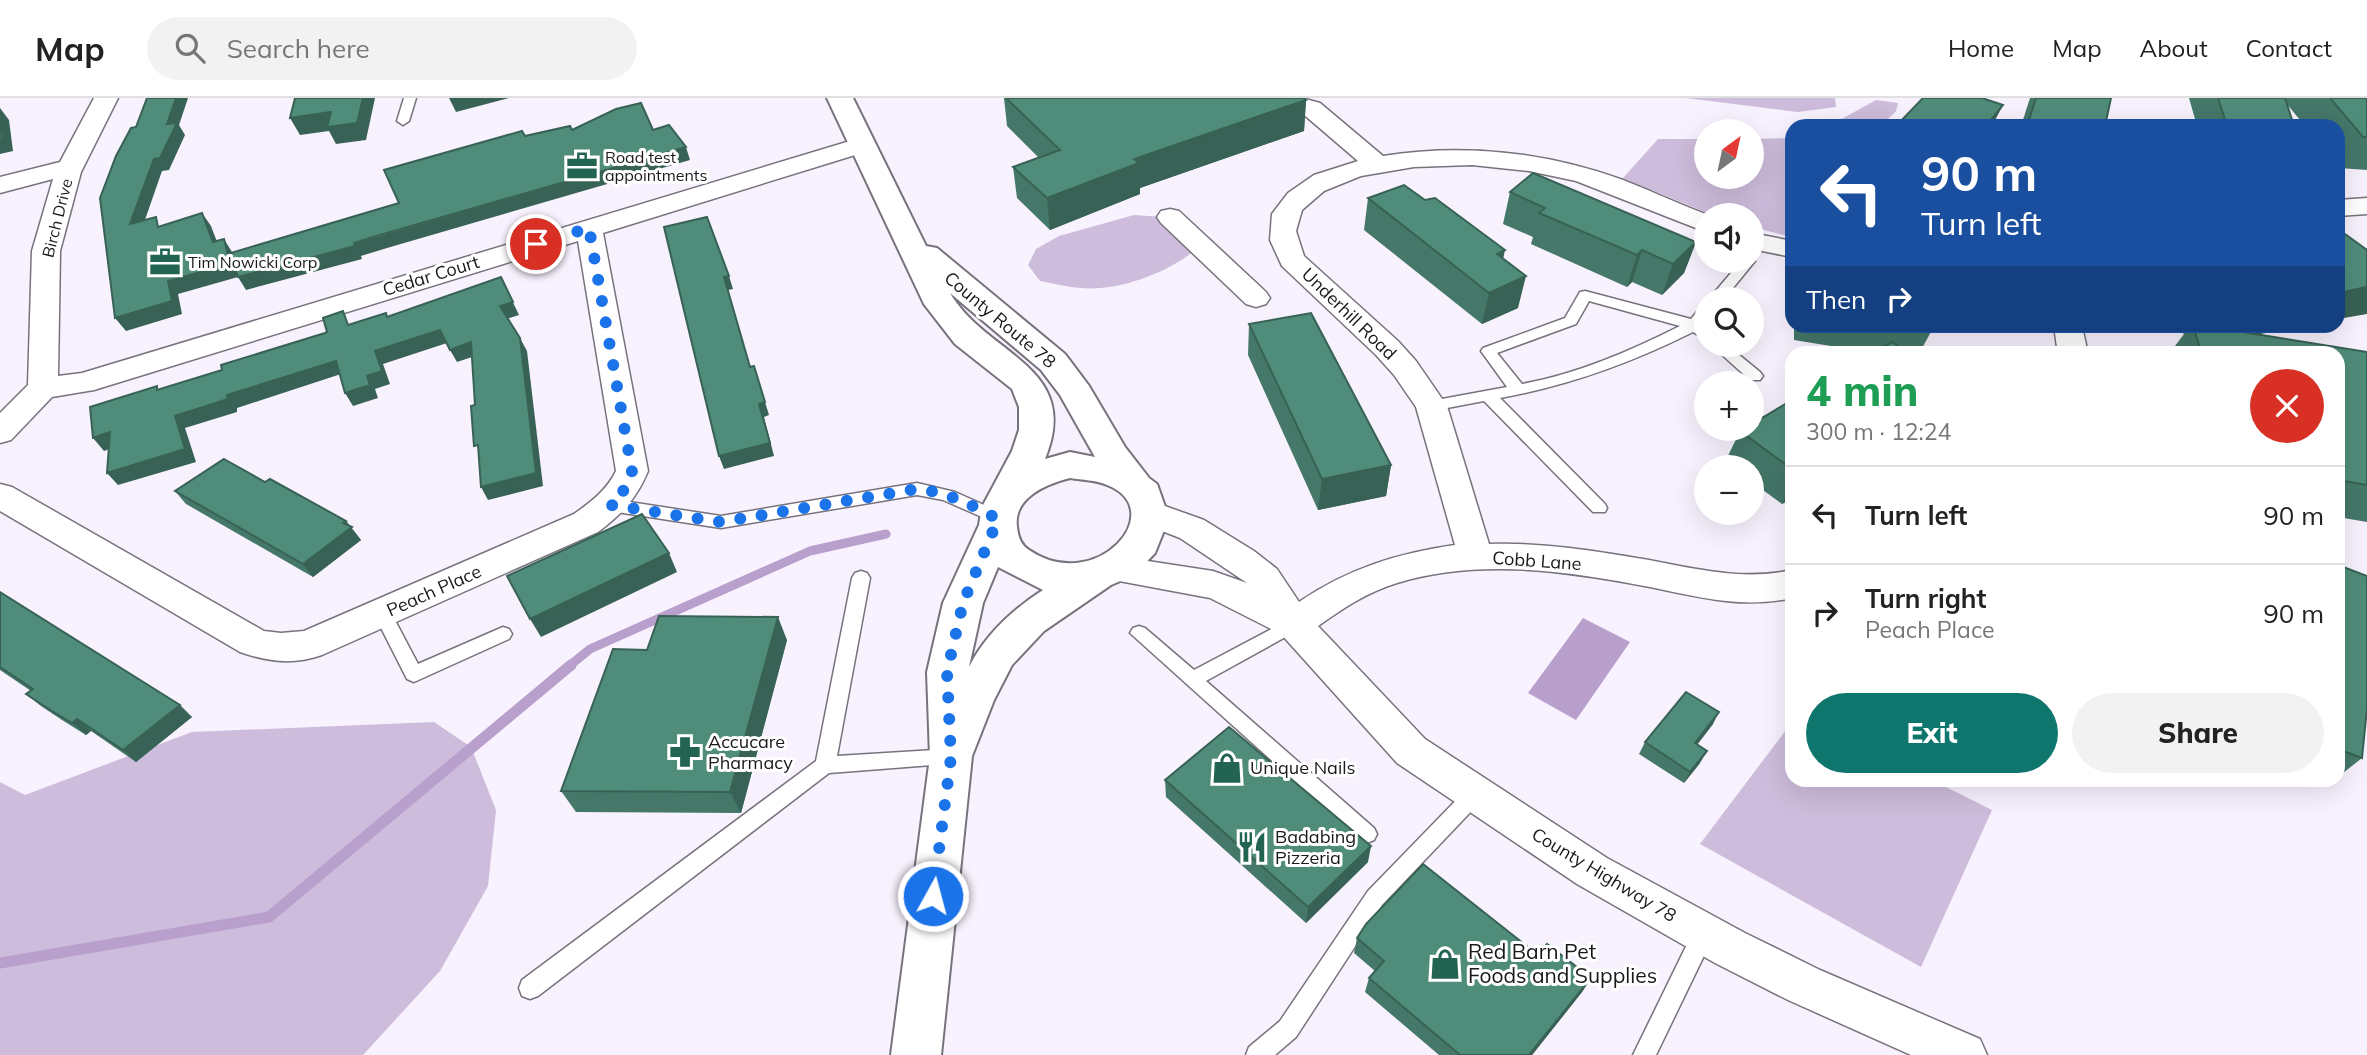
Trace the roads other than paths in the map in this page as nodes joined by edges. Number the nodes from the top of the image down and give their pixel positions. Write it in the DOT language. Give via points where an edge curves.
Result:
graph roads {
  1 [pos="106,98"];
  2 [pos="410,98"];
  3 [pos="840,98"];
  4 [pos="1274,98"];
  5 [pos="403,121"];
  6 [pos="859,146"];
  7 [pos="1378,165"];
  8 [pos="71,167"];
  9 [pos="0,185"];
  10 [pos="2367,205"];
  11 [pos="2345,207"];
  12 [pos="1170,217"];
  13 [pos="1694,219"];
  14 [pos="589,228"];
  15 [pos="905,233"];
  16 [pos="1764,249"];
  17 [pos="1785,249"];
  18 [pos="1255,298"];
  19 [pos="1694,328"];
  20 [pos="1694,332"];
  21 [pos="1732,357"];
  22 [pos="1749,371"];
  23 [pos="43,388"];
  24 [pos="1518,390"];
  25 [pos="1488,396"];
  26 [pos="1431,406"];
  27 [pos="0,432"];
  28 [pos="1133,482"];
  29 [pos="0,496"];
  30 [pos="610,505"];
  31 [pos="1600,508"];
  32 [pos="1002,512"];
  33 [pos="1151,513"];
  34 [pos="1475,557"];
  35 [pos="1107,572"];
  36 [pos="861,578"];
  37 [pos="1785,586"];
  38 [pos="383,614"];
  39 [pos="1294,624"];
  40 [pos="1139,633"];
  41 [pos="503,634"];
  42 [pos="1192,680"];
  43 [pos="951,757"];
  44 [pos="825,765"];
  45 [pos="1474,795"];
  46 [pos="1367,834"];
  47 [pos="1703,933"];
  48 [pos="530,988"];
  49 [pos="916,1055"];
  50 [pos="1257,1055"];
  51 [pos="1644,1055"];
  52 [pos="1964,1055"];
  1 -- 8 [label="street, Birch Drive"];
  2 -- 5 [label="lane"];
  3 -- 6 [label="street, County Route 78"];
  4 -- 7 [label="street" via="1311,108"];
  6 -- 14 [label="street, Cedar Court"];
  6 -- 15 [label="street, County Route 78"];
  7 -- 13 [label="street, Underhill Road" via="1464,157 1514,161 1613,185"];
  7 -- 26 [label="street, Underhill Road" via="1329,178 1298,197 1286,212 1283,242 1292,260 1387,348"];
  8 -- 9 [label="street"];
  8 -- 23 [label="street, Birch Drive" via="46,251"];
  10 -- 11 [label="street"];
  12 -- 18 [label="street"];
  14 -- 23 [label="street, Cedar Court" via="83,383"];
  14 -- 30 [label="street, Peach Place" via="632,471 625,489"];
  15 -- 28 [label="street, County Route 78" via="940,270 1055,365 1074,387 1110,453"];
  15 -- 32 [label="street, County Route 78" via="934,295 956,325 1021,376 1037,408 1029,456"];
  16 -- 17 [label="street"];
  19 -- 24 [label="lane" via="1585,295 1571,321 1488,351"];
  20 -- 24 [label="lane" via="1587,372"];
  21 -- 22 [label="lane"];
  23 -- 27 [label="street"];
  24 -- 25 [label="lane"];
  25 -- 26 [label="lane"];
  25 -- 31 [label="lane"];
  26 -- 34 [label="street, Underhill Road"];
  28 -- 32 [label="street" via="1093,466 1070,465 1037,474"];
  28 -- 33 [label="street"];
  29 -- 38 [label="street, Peach Place" via="266,647 309,645"];
  30 -- 32 [label="lane" via="721,522 919,489"];
  30 -- 38 [label="street, Peach Place" via="586,523"];
  32 -- 35 [label="street" via="1001,543 1030,570 1076,578"];
  32 -- 43 [label="street, County Route 78" via="963,603 947,672"];
  33 -- 35 [label="street" via="1144,544 1132,558"];
  33 -- 39 [label="street, County Highway 78" via="1192,529 1242,560 1265,578"];
  34 -- 37 [label="street, Cobb Lane" via="1615,567 1728,589"];
  34 -- 39 [label="street, Cobb Lane" via="1432,561 1352,586"];
  35 -- 39 [label="street, County Highway 78" via="1213,584"];
  35 -- 43 [label="street" via="1032,618 997,655"];
  36 -- 44 [label="lane"];
  38 -- 41 [label="lane" via="414,674"];
  39 -- 42 [label="lane"];
  39 -- 45 [label="street, County Highway 78" via="1411,751"];
  40 -- 42 [label="lane"];
  42 -- 46 [label="lane"];
  43 -- 44 [label="lane"];
  43 -- 49 [label="street"];
  44 -- 48 [label="lane"];
  45 -- 47 [label="street, County Highway 78" via="1592,871"];
  45 -- 50 [label="lane" via="1375,898 1288,1030"];
  47 -- 51 [label="lane"];
  47 -- 52 [label="street, County Highway 78" via="1804,985"];
}
